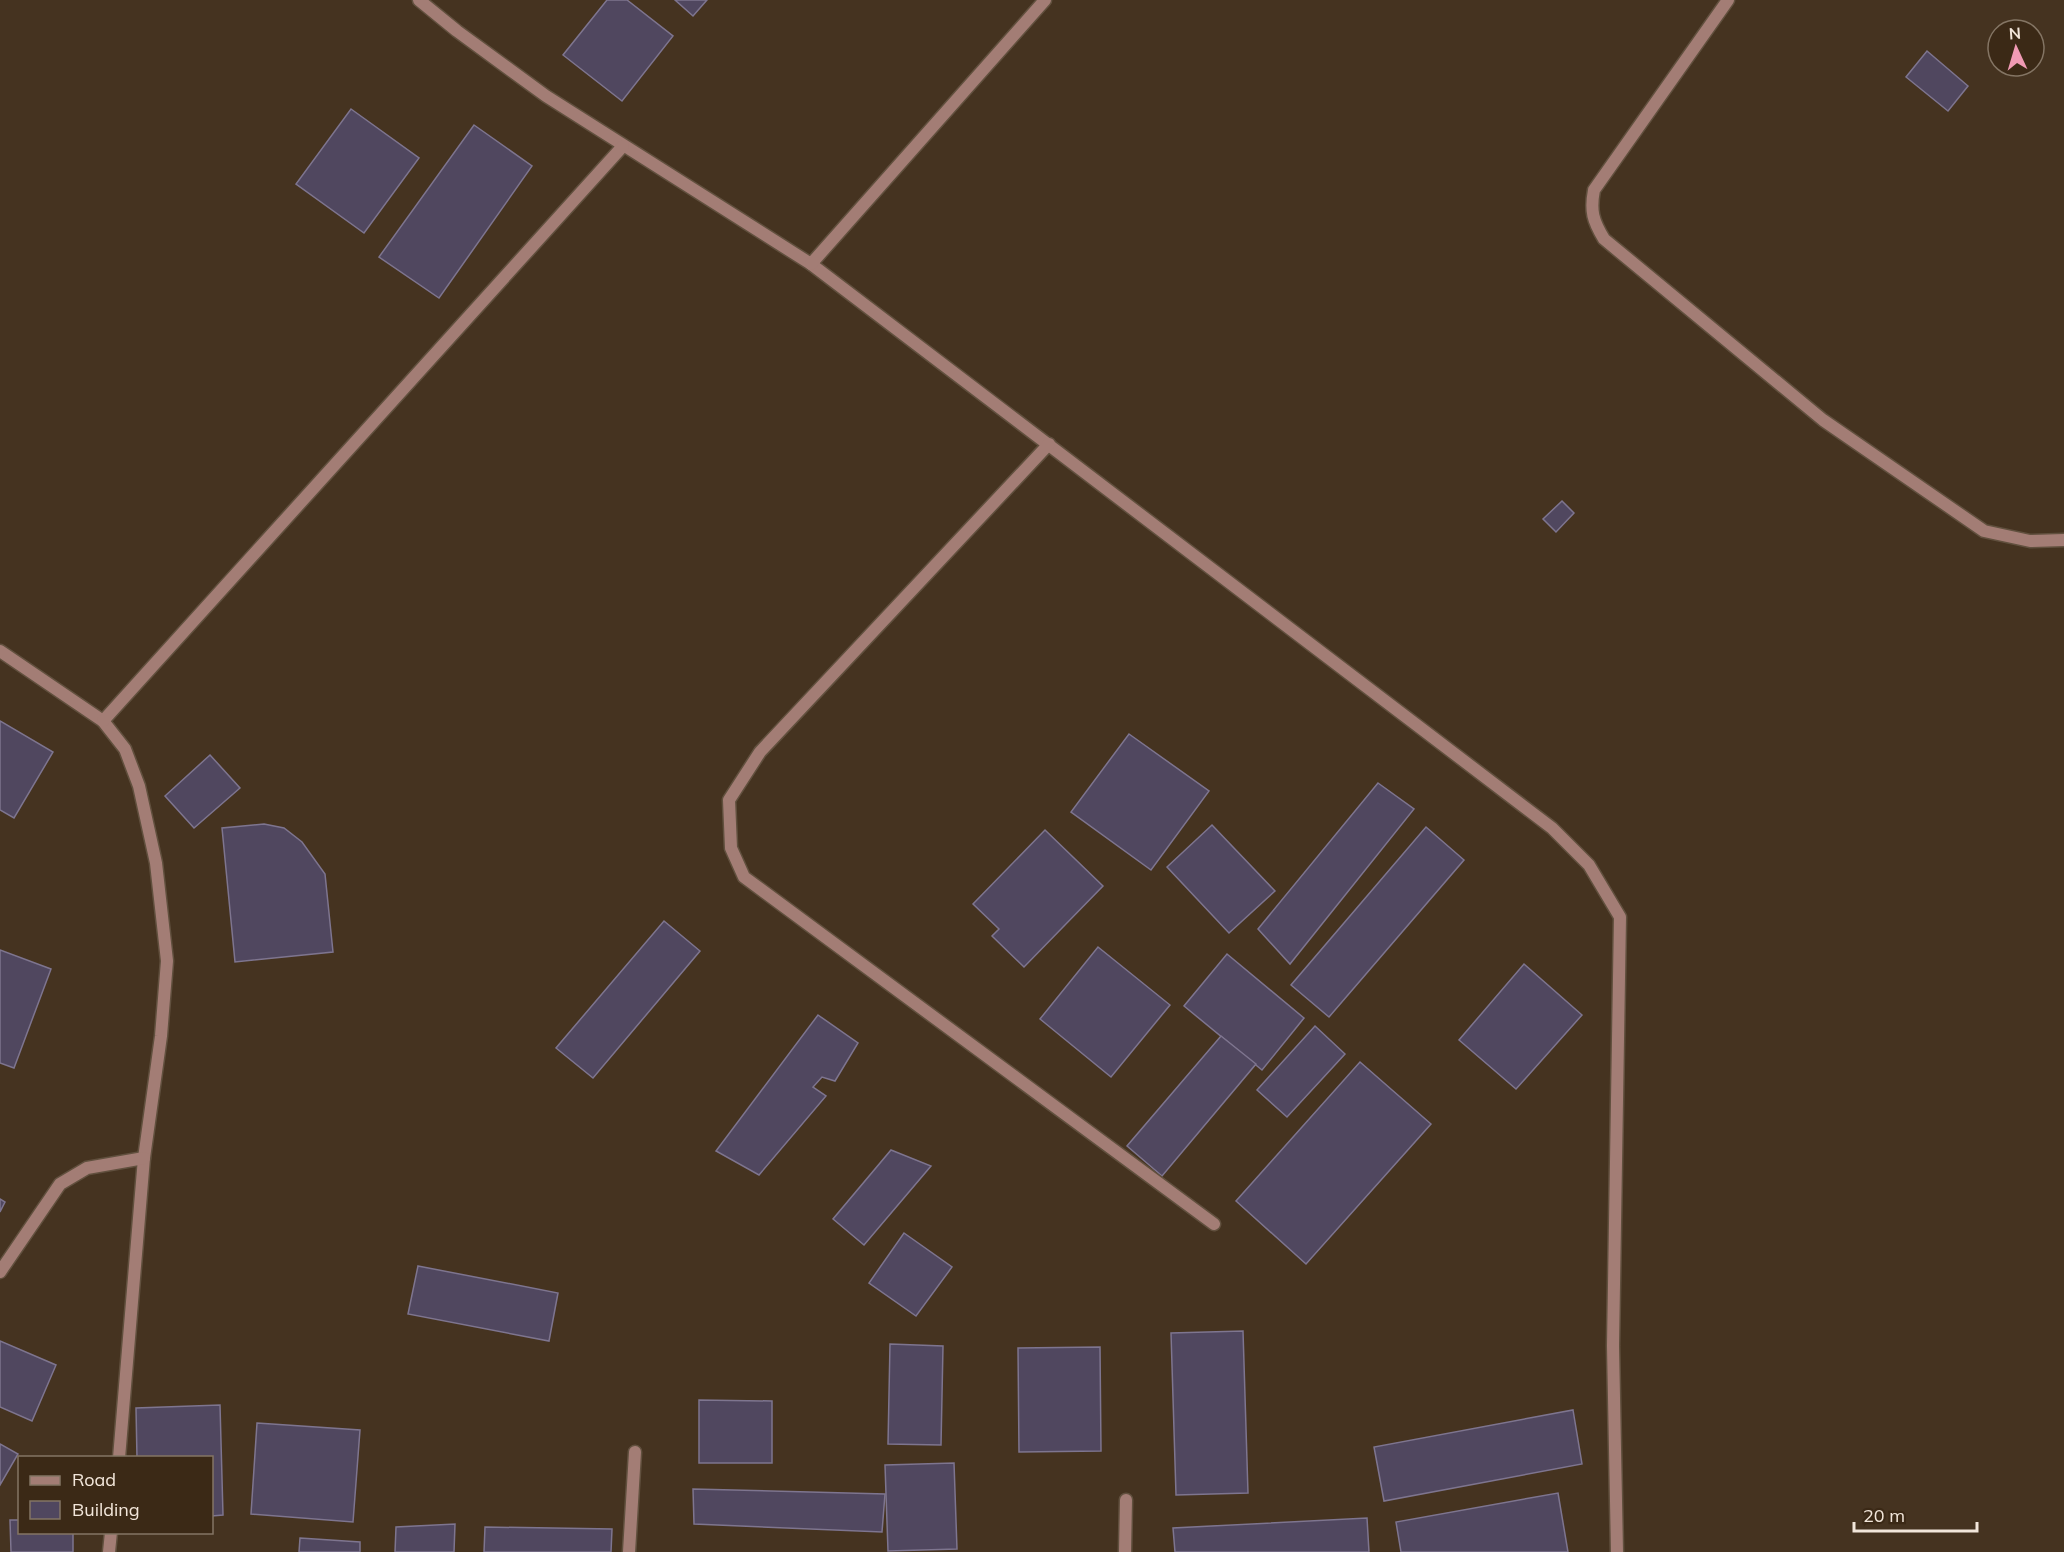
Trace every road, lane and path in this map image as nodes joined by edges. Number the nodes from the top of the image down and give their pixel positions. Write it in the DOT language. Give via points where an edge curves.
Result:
graph roads {
  1 [pos="419,0"];
  2 [pos="1045,0"];
  3 [pos="1728,0"];
  4 [pos="623,146"];
  5 [pos="811,264"];
  6 [pos="1049,444"];
  7 [pos="2064,540"];
  8 [pos="0,651"];
  9 [pos="103,721"];
  10 [pos="144,1158"];
  11 [pos="1214,1224"];
  12 [pos="0,1272"];
  13 [pos="634,1452"];
  14 [pos="119,1456"];
  15 [pos="1126,1500"];
  16 [pos="111,1534"];
  17 [pos="109,1552"];
  18 [pos="629,1552"];
  19 [pos="1125,1552"];
  20 [pos="1617,1552"];
  1 -- 4 [label="street" via="546,96"];
  2 -- 5 [label="street"];
  3 -- 7 [label="street" via="1594,190 1591,208 1604,239 1823,420 1984,531 2030,541"];
  4 -- 5 [label="street"];
  4 -- 9 [label="street"];
  5 -- 6 [label="street"];
  6 -- 11 [label="street" via="760,752 729,800 731,849 744,877"];
  6 -- 20 [label="street" via="1552,828 1588,865 1620,916 1613,1346"];
  8 -- 9 [label="street"];
  9 -- 10 [label="street" via="125,749 139,786 156,863 167,961"];
  10 -- 12 [label="street" via="87,1168 60,1184"];
  10 -- 14 [label="street"];
  13 -- 18 [label="street"];
  15 -- 19 [label="street"];
  16 -- 17 [label="street"];
}
